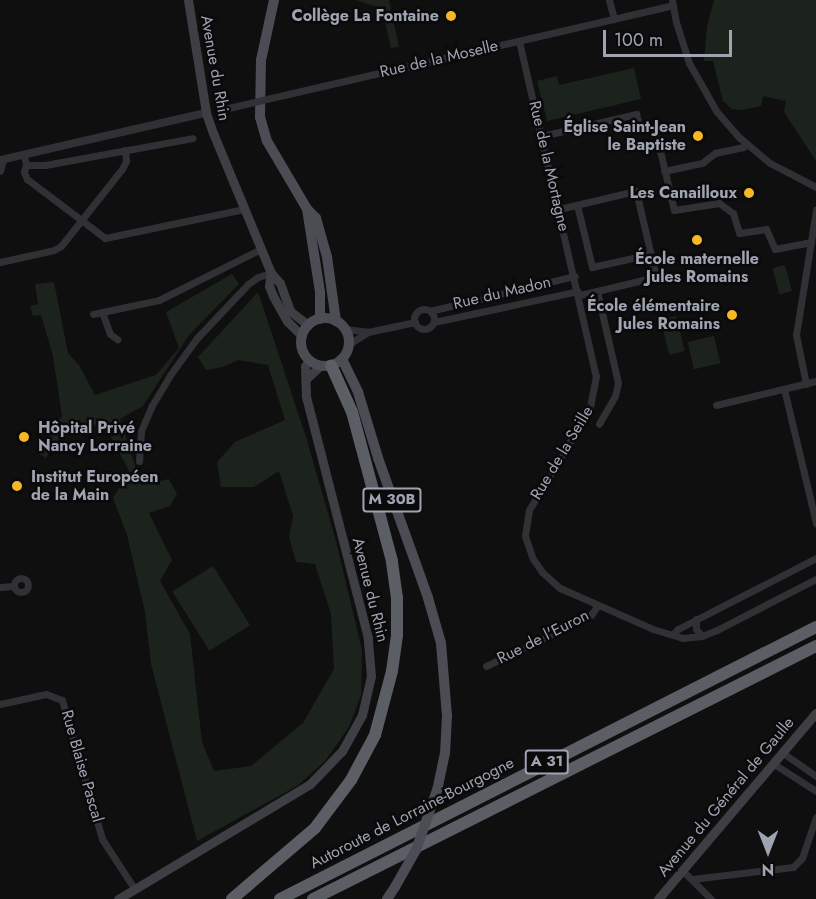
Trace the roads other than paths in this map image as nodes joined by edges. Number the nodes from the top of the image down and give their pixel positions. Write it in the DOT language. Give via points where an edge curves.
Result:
graph roads {
  1 [pos="188,0"];
  2 [pos="274,0"];
  3 [pos="609,0"];
  4 [pos="673,2"];
  5 [pos="614,19"];
  6 [pos="519,40"];
  7 [pos="206,113"];
  8 [pos="638,121"];
  9 [pos="654,124"];
  10 [pos="542,136"];
  11 [pos="193,138"];
  12 [pos="746,143"];
  13 [pos="125,150"];
  14 [pos="24,155"];
  15 [pos="2,160"];
  16 [pos="27,165"];
  17 [pos="0,171"];
  18 [pos="664,171"];
  19 [pos="816,188"];
  20 [pos="577,205"];
  21 [pos="244,209"];
  22 [pos="308,209"];
  23 [pos="559,209"];
  24 [pos="816,210"];
  25 [pos="81,221"];
  26 [pos="811,242"];
  27 [pos="261,249"];
  28 [pos="651,254"];
  29 [pos="0,262"];
  30 [pos="807,265"];
  31 [pos="816,266"];
  32 [pos="271,273"];
  33 [pos="574,276"];
  34 [pos="597,291"];
  35 [pos="579,293"];
  36 [pos="430,311"];
  37 [pos="102,312"];
  38 [pos="93,314"];
  39 [pos="320,319"];
  40 [pos="336,321"];
  41 [pos="415,321"];
  42 [pos="434,322"];
  43 [pos="308,325"];
  44 [pos="345,328"];
  45 [pos="368,332"];
  46 [pos="302,336"];
  47 [pos="117,339"];
  48 [pos="349,344"];
  49 [pos="309,360"];
  50 [pos="331,364"];
  51 [pos="306,379"];
  52 [pos="816,381"];
  53 [pos="806,384"];
  54 [pos="784,389"];
  55 [pos="717,405"];
  56 [pos="599,424"];
  57 [pos="139,462"];
  58 [pos="816,522"];
  59 [pos="816,558"];
  60 [pos="816,579"];
  61 [pos="14,586"];
  62 [pos="0,587"];
  63 [pos="598,605"];
  64 [pos="696,619"];
  65 [pos="816,627"];
  66 [pos="673,634"];
  67 [pos="702,636"];
  68 [pos="816,646"];
  69 [pos="486,666"];
  70 [pos="0,704"];
  71 [pos="816,713"];
  72 [pos="783,753"];
  73 [pos="774,764"];
  74 [pos="816,776"];
  75 [pos="816,791"];
  76 [pos="816,817"];
  77 [pos="684,872"];
  78 [pos="692,879"];
  79 [pos="134,888"];
  80 [pos="118,899"];
  81 [pos="232,899"];
  82 [pos="280,899"];
  83 [pos="313,899"];
  84 [pos="387,899"];
  85 [pos="658,899"];
  86 [pos="711,899"];
  1 -- 7 [label="main road, Avenue du Rhin"];
  2 -- 22 [label="main road" via="260,66 260,117 267,141"];
  3 -- 5 [label="street"];
  4 -- 5 [label="street, Rue de la Moselle"];
  4 -- 12 [label="street" via="683,45 699,83 717,112"];
  5 -- 6 [label="street, Rue de la Moselle"];
  6 -- 7 [label="street, Rue de la Moselle, bridge"];
  6 -- 10 [label="street, Rue de la Mortagne"];
  7 -- 14 [label="street"];
  7 -- 21 [label="main road, Avenue du Rhin"];
  8 -- 10 [label="street" via="636,114"];
  9 -- 18 [label="street"];
  10 -- 23 [label="street, Rue de la Mortagne"];
  11 -- 13 [label="street"];
  12 -- 18 [label="street" via="716,153 702,163"];
  12 -- 19 [label="street" via="770,163"];
  13 -- 16 [label="street"];
  13 -- 25 [label="street" via="122,169"];
  14 -- 15 [label="street"];
  14 -- 16 [label="street"];
  15 -- 17 [label="street"];
  16 -- 25 [label="street" via="27,179"];
  18 -- 26 [label="street" via="676,211 719,203 733,213 739,233 766,229 775,249"];
  20 -- 23 [label="street"];
  20 -- 28 [label="street" via="592,267"];
  20 -- 28 [label="street" via="636,191"];
  21 -- 25 [label="street" via="113,238 98,235"];
  21 -- 27 [label="main road, Avenue du Rhin"];
  22 -- 39 [label="main road"];
  22 -- 40 [label="main road" via="316,218 324,244"];
  23 -- 33 [label="street, Rue de la Mortagne"];
  24 -- 26 [label="street"];
  25 -- 29 [label="street" via="58,249"];
  26 -- 30 [label="street"];
  27 -- 32 [label="main road, Avenue du Rhin"];
  27 -- 37 [label="street" via="171,295"];
  28 -- 34 [label="street, Rue du Madon" via="656,276"];
  30 -- 31 [label="street"];
  30 -- 53 [label="street" via="796,335"];
  32 -- 43 [label="main road, Avenue du Rhin" via="280,283 290,311"];
  32 -- 46 [label="main road, Avenue du Rhin" via="269,286 273,296 287,321"];
  32 -- 57 [label="street" via="248,284 197,338 170,375 141,431"];
  33 -- 35 [label="street, Rue de la Mortagne"];
  33 -- 36 [label="street, Rue du Madon"];
  34 -- 35 [label="street, Rue du Madon"];
  34 -- 56 [label="street" via="618,383"];
  35 -- 42 [label="street, Rue du Madon"];
  35 -- 63 [label="street, Rue de la Seille" via="596,369 594,397 529,510 525,536 533,559 553,583"];
  36 -- 41 [label="street" via="419,311"];
  36 -- 42 [label="street"];
  37 -- 38 [label="street"];
  37 -- 47 [label="street" via="110,334"];
  39 -- 40 [label="main road"];
  39 -- 43 [label="main road"];
  40 -- 44 [label="main road"];
  41 -- 42 [label="street" via="424,329"];
  41 -- 45 [label="street"];
  43 -- 46 [label="main road"];
  44 -- 45 [label="street"];
  44 -- 48 [label="main road"];
  45 -- 48 [label="street"];
  46 -- 49 [label="main road" via="302,349"];
  48 -- 50 [label="main road"];
  49 -- 50 [label="main road"];
  49 -- 51 [label="main road, Avenue du Rhin" via="305,366"];
  50 -- 51 [label="main road"];
  50 -- 81 [label="highway" via="352,412 392,561 397,598 392,671 375,735 351,780 309,834"];
  50 -- 84 [label="main road, M 30B, bridge" via="358,392 441,643 447,716 438,790 423,834"];
  51 -- 79 [label="main road, Avenue du Rhin" via="306,396 368,638 370,676 365,706 342,751 310,784"];
  52 -- 53 [label="street"];
  53 -- 54 [label="street"];
  54 -- 55 [label="street"];
  54 -- 58 [label="street"];
  59 -- 64 [label="street"];
  60 -- 67 [label="street"];
  61 -- 62 [label="street"];
  63 -- 66 [label="street, Rue de la Seille"];
  63 -- 69 [label="street, Rue de l'Euron" via="591,615"];
  64 -- 66 [label="street"];
  64 -- 67 [label="street"];
  65 -- 82 [label="highway, Autoroute de Lorraine-Bourgogne / A 31"];
  66 -- 67 [label="street, Rue de la Seille" via="682,638"];
  68 -- 83 [label="highway, Autoroute de Lorraine-Bourgogne / A 31"];
  70 -- 79 [label="street, Rue Blaise Pascal" via="46,694 62,700 102,839"];
  71 -- 72 [label="main road, Avenue du Général de Gaulle"];
  72 -- 73 [label="main road, Avenue du Général de Gaulle"];
  72 -- 74 [label="street"];
  73 -- 75 [label="street"];
  73 -- 77 [label="main road, Avenue du Général de Gaulle"];
  76 -- 78 [label="street" via="802,858 793,867"];
  77 -- 78 [label="street"];
  77 -- 85 [label="main road, Avenue du Général de Gaulle"];
  78 -- 86 [label="street"];
  79 -- 80 [label="main road, Avenue du Rhin"];
}
